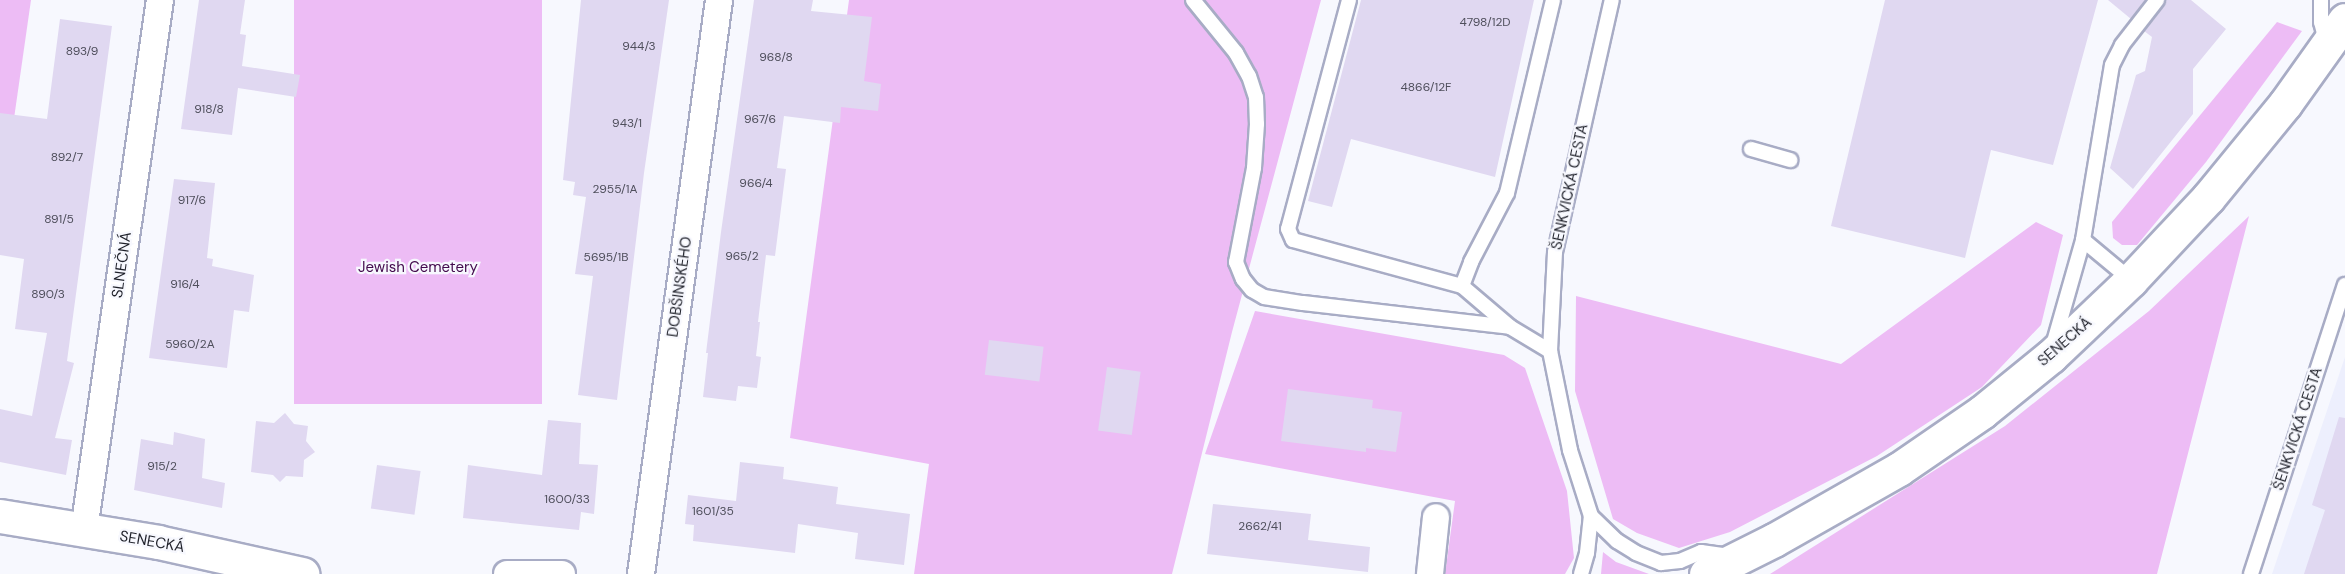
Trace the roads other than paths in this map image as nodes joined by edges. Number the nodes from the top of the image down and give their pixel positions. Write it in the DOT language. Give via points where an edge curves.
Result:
graph roads {
  1 [pos="160,0"];
  2 [pos="719,0"];
  3 [pos="1193,0"];
  4 [pos="1348,0"];
  5 [pos="1553,0"];
  6 [pos="1612,0"];
  7 [pos="2157,0"];
  8 [pos="2322,0"];
  9 [pos="2336,33"];
  10 [pos="1751,149"];
  11 [pos="1790,160"];
  12 [pos="2083,240"];
  13 [pos="2131,280"];
  14 [pos="2345,285"];
  15 [pos="1462,286"];
  16 [pos="2339,322"];
  17 [pos="1510,327"];
  18 [pos="1550,351"];
  19 [pos="2051,356"];
  20 [pos="0,516"];
  21 [pos="1591,516"];
  22 [pos="1436,517"];
  23 [pos="84,530"];
  24 [pos="1740,558"];
  25 [pos="302,574"];
  26 [pos="507,574"];
  27 [pos="562,574"];
  28 [pos="641,574"];
  29 [pos="1430,574"];
  30 [pos="1581,574"];
  31 [pos="1706,574"];
  32 [pos="2251,574"];
  1 -- 23 [label="street, SLNEČNÁ"];
  2 -- 28 [label="street, DOBŠINSKÉHO"];
  3 -- 17 [label="lane" via="1236,53 1256,97 1254,168 1236,262 1252,290 1263,297 1303,303"];
  4 -- 15 [label="lane" via="1288,229 1293,240"];
  5 -- 15 [label="lane" via="1507,193 1470,262"];
  6 -- 18 [label="lane, ŠENKVICKÁ CESTA" via="1555,252"];
  7 -- 12 [label="lane" via="2122,45 2112,65"];
  8 -- 9 [label="lane" via="2321,22"];
  9 -- 13 [label="main road, SENECKÁ" via="2208,198"];
  10 -- 11 [label="lane"];
  12 -- 13 [label="lane"];
  12 -- 19 [label="lane"];
  13 -- 19 [label="main road, SENECKÁ"];
  14 -- 16 [label="lane, ŠENKVICKÁ CESTA"];
  15 -- 17 [label="lane"];
  16 -- 32 [label="lane, ŠENKVICKÁ CESTA"];
  17 -- 18 [label="lane"];
  18 -- 21 [label="lane, ŠENKVICKÁ CESTA" via="1567,441"];
  19 -- 24 [label="main road, SENECKÁ" via="1982,412 1899,469"];
  20 -- 23 [label="main road, SENECKÁ"];
  21 -- 24 [label="lane" via="1617,541 1661,563 1680,561 1701,552"];
  21 -- 30 [label="lane"];
  22 -- 29 [label="street"];
  23 -- 25 [label="main road, SENECKÁ"];
  24 -- 31 [label="main road, SENECKÁ"];
  26 -- 27 [label="street"];
}
